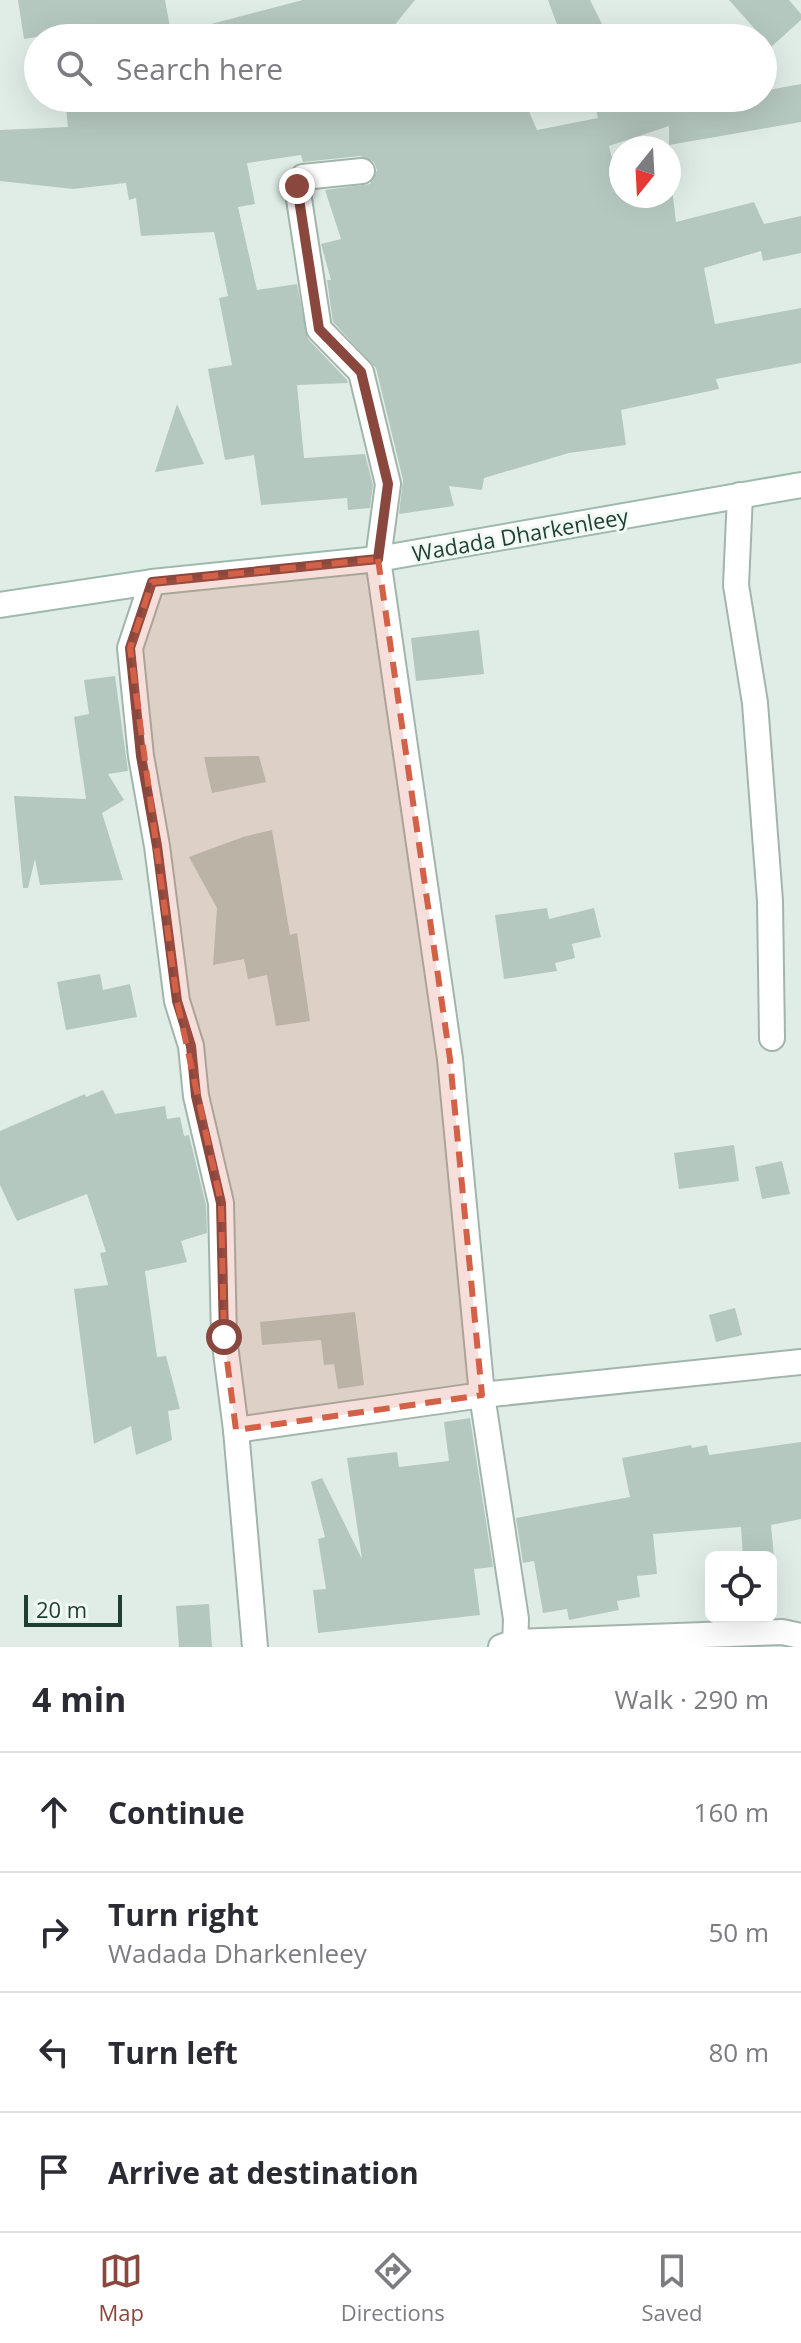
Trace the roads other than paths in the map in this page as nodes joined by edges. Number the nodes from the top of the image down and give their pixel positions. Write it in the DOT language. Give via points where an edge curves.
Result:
graph roads {
  1 [pos="362,171"];
  2 [pos="801,485"];
  3 [pos="740,495"];
  4 [pos="378,559"];
  5 [pos="152,582"];
  6 [pos="0,605"];
  7 [pos="772,1038"];
  8 [pos="801,1362"];
  9 [pos="482,1395"];
  10 [pos="236,1430"];
  11 [pos="801,1636"];
  12 [pos="510,1645"];
  13 [pos="255,1647"];
  1 -- 4 [label="street" via="303,177 297,186 319,329 361,372 388,484"];
  2 -- 3 [label="street, Wadada Dharkenleey"];
  3 -- 4 [label="street, Wadada Dharkenleey"];
  3 -- 7 [label="street" via="736,585 755,703 770,901"];
  4 -- 5 [label="street, Wadada Dharkenleey"];
  4 -- 9 [label="street" via="450,1059"];
  5 -- 6 [label="street, Wadada Dharkenleey"];
  5 -- 10 [label="street" via="130,648 142,769 177,1001 191,1046 196,1096 221,1203 224,1337"];
  8 -- 9 [label="street"];
  9 -- 10 [label="street"];
  9 -- 12 [label="street" via="516,1619"];
  10 -- 13 [label="street"];
  11 -- 12 [label="street" via="782,1632"];
}
